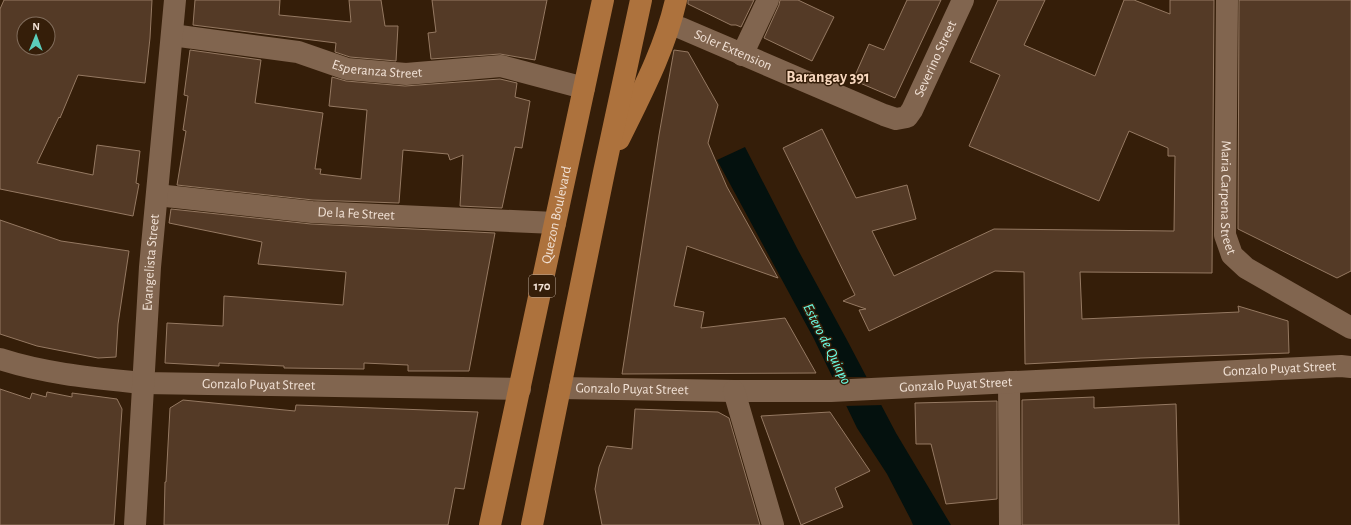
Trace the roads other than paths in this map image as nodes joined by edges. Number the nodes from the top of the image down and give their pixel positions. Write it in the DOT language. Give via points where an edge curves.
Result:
graph roads {
  1 [pos="175,0"];
  2 [pos="587,0"];
  3 [pos="603,0"];
  4 [pos="641,0"];
  5 [pos="676,0"];
  6 [pos="768,0"];
  7 [pos="963,0"];
  8 [pos="1227,0"];
  9 [pos="670,25"];
  10 [pos="172,34"];
  11 [pos="591,54"];
  12 [pos="742,55"];
  13 [pos="584,88"];
  14 [pos="907,117"];
  15 [pos="604,172"];
  16 [pos="157,195"];
  17 [pos="555,223"];
  18 [pos="1351,328"];
  19 [pos="0,358"];
  20 [pos="1351,367"];
  21 [pos="1009,382"];
  22 [pos="143,383"];
  23 [pos="560,388"];
  24 [pos="520,389"];
  25 [pos="734,391"];
  26 [pos="135,525"];
  27 [pos="490,525"];
  28 [pos="532,525"];
  29 [pos="773,525"];
  30 [pos="1010,525"];
  1 -- 10 [label="street, Evangelista Street"];
  2 -- 11 [label="main road"];
  3 -- 11 [label="main road, Quezon Boulevard / 170"];
  4 -- 15 [label="main road"];
  5 -- 9 [label="main road"];
  6 -- 12 [label="street"];
  7 -- 14 [label="street, Severino Street"];
  8 -- 18 [label="street, Maria Carpena Street" via="1225,235 1232,255 1246,268"];
  9 -- 12 [label="street, Soler Extension"];
  9 -- 15 [label="main road"];
  10 -- 13 [label="street, Esperanza Street" via="298,52 347,69 406,74 501,66"];
  10 -- 16 [label="street, Evangelista Street"];
  11 -- 13 [label="main road, Quezon Boulevard / 170"];
  12 -- 14 [label="street, Soler Extension" via="884,115 896,119"];
  13 -- 17 [label="main road, Quezon Boulevard / 170"];
  15 -- 23 [label="main road"];
  16 -- 17 [label="street, De la Fe Street" via="312,212"];
  16 -- 22 [label="street, Evangelista Street"];
  17 -- 24 [label="main road, Quezon Boulevard / 170"];
  19 -- 22 [label="street, Gonzalo Puyat Street" via="21,365 82,377"];
  20 -- 21 [label="street, Gonzalo Puyat Street"];
  21 -- 25 [label="street, Gonzalo Puyat Street" via="831,391"];
  21 -- 30 [label="street"];
  22 -- 24 [label="street, Gonzalo Puyat Street"];
  22 -- 26 [label="street, Evangelista Street"];
  23 -- 25 [label="street, Gonzalo Puyat Street"];
  23 -- 28 [label="main road"];
  24 -- 27 [label="main road, Quezon Boulevard / 170"];
  25 -- 29 [label="street"];
}
